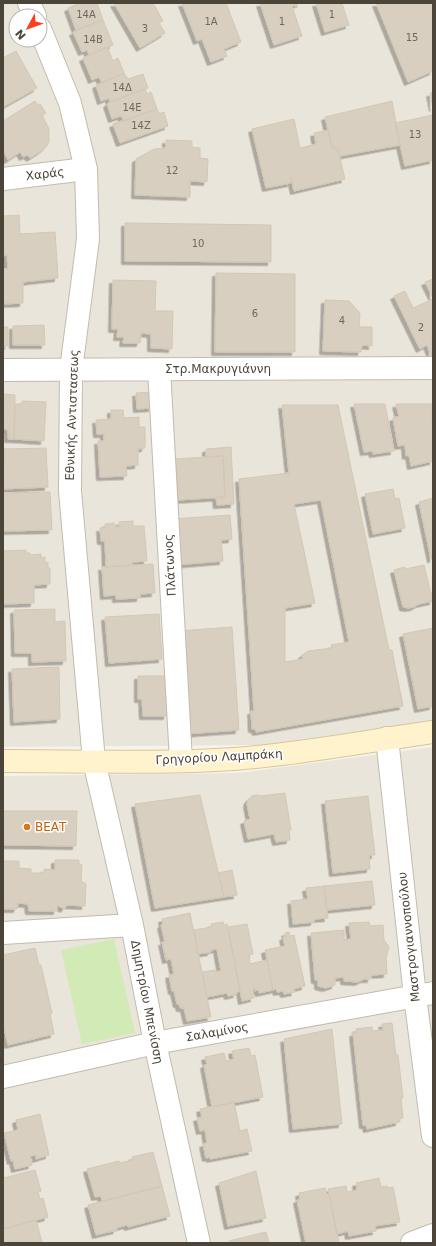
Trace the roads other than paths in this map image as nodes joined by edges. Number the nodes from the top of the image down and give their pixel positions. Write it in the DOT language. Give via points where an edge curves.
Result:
graph roads {
  1 [pos="48,48"];
  2 [pos="86,169"];
  3 [pos="3,179"];
  4 [pos="433,368"];
  5 [pos="159,369"];
  6 [pos="3,370"];
  7 [pos="71,370"];
  8 [pos="433,732"];
  9 [pos="387,738"];
  10 [pos="3,761"];
  11 [pos="94,761"];
  12 [pos="181,761"];
  13 [pos="132,925"];
  14 [pos="3,933"];
  15 [pos="424,994"];
  16 [pos="155,1044"];
  17 [pos="3,1077"];
  18 [pos="433,1136"];
  19 [pos="433,1235"];
  20 [pos="199,1243"];
  21 [pos="412,1243"];
  1 -- 2 [label="street, Εθνικής Αντιστασεως" via="70,103"];
  2 -- 3 [label="street, Χαράς"];
  2 -- 7 [label="street, Εθνικής Αντιστασεως" via="88,240"];
  4 -- 5 [label="street, Στρ.Μακρυγιάννη"];
  5 -- 7 [label="street, Στρ.Μακρυγιάννη"];
  5 -- 12 [label="street, Πλάτωνος"];
  6 -- 7 [label="street, Στρ.Μακρυγιάννη"];
  7 -- 11 [label="street, Εθνικής Αντιστασεως" via="70,491"];
  8 -- 9 [label="main road, Γρηγορίου Λαμπράκη"];
  9 -- 12 [label="main road, Γρηγορίου Λαμπράκη" via="270,756"];
  9 -- 15 [label="street, Μαστρογιαννοπούλου"];
  10 -- 11 [label="main road, Γρηγορίου Λαμπράκη"];
  11 -- 12 [label="main road, Γρηγορίου Λαμπράκη"];
  11 -- 13 [label="street, Δημητρίου Μπενίσση"];
  13 -- 14 [label="street"];
  13 -- 16 [label="street, Δημητρίου Μπενίσση"];
  15 -- 16 [label="street, Σαλαμίνος"];
  15 -- 18 [label="street, Μαστρογιαννοπούλου"];
  16 -- 17 [label="street, Σαλαμίνος"];
  16 -- 20 [label="street, Δημητρίου Μπενίσση"];
  19 -- 21 [label="street"];
}
